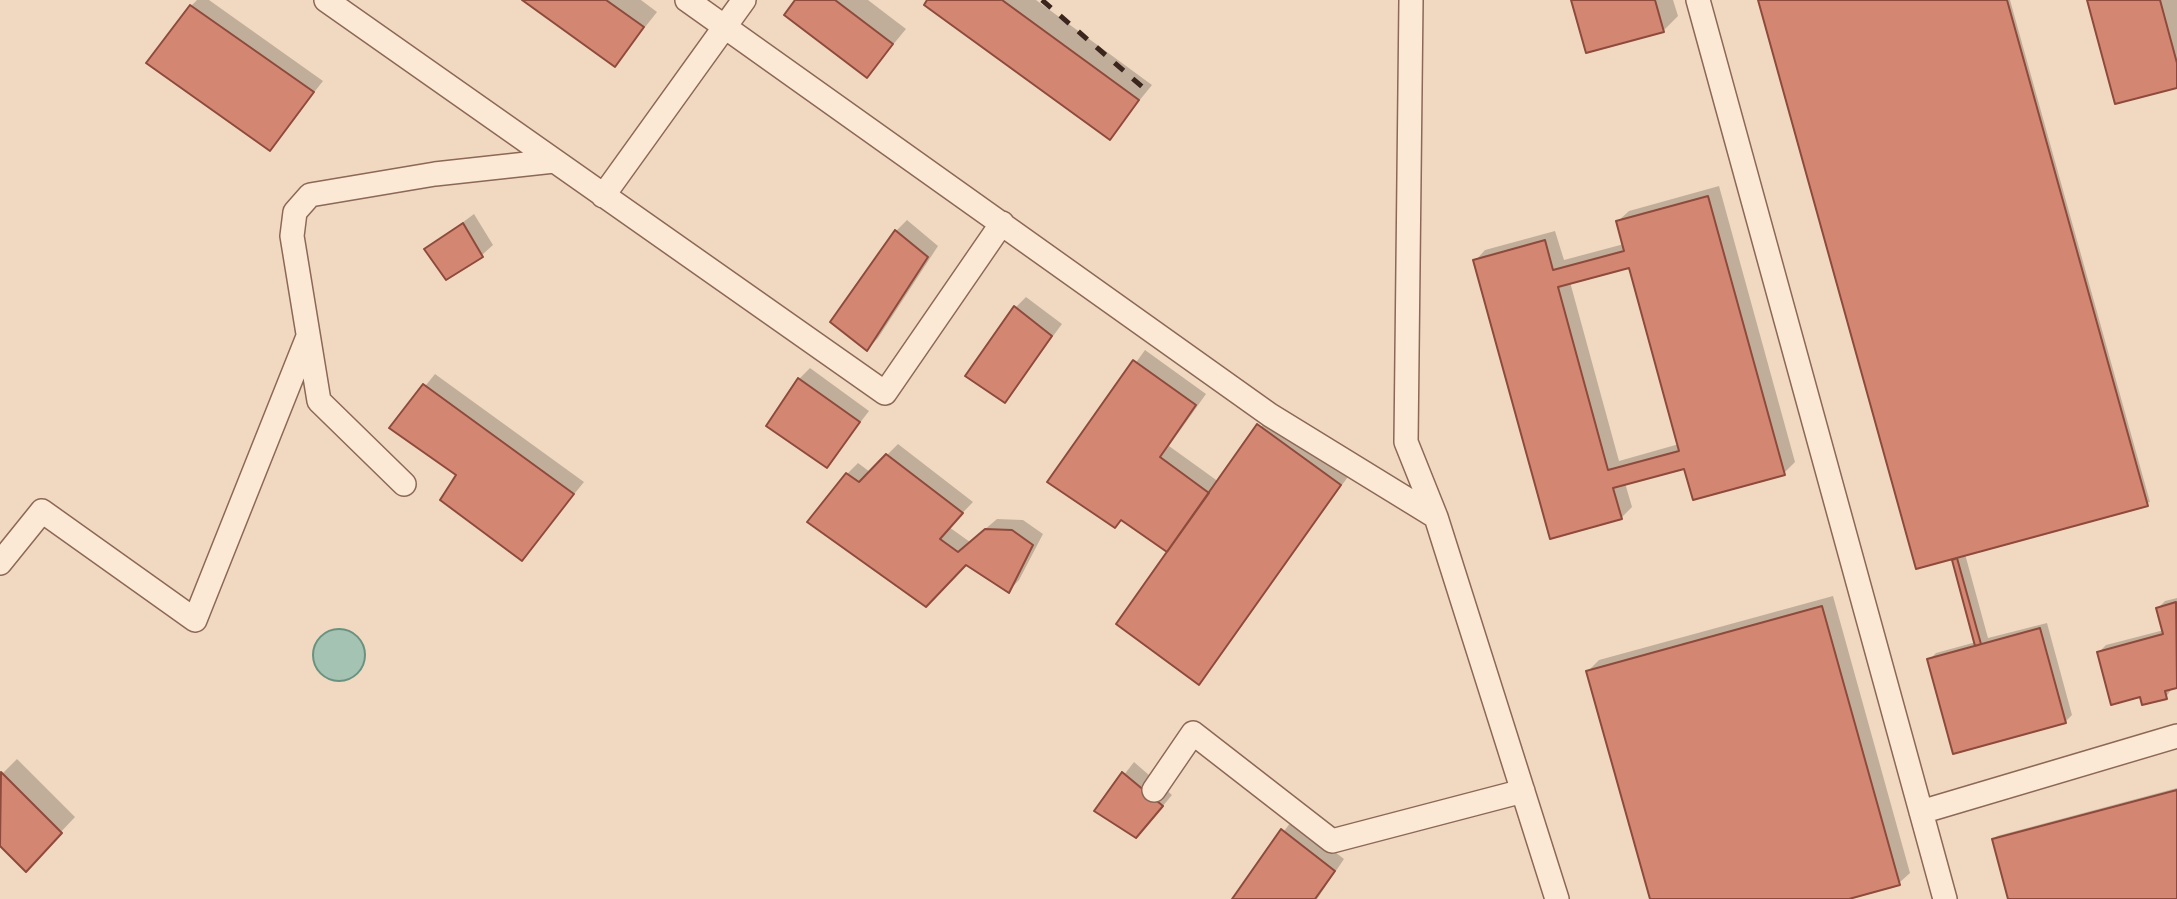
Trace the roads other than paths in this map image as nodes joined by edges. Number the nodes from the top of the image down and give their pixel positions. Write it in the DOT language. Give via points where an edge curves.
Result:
graph roads {
  1 [pos="326,0"];
  2 [pos="687,0"];
  3 [pos="744,0"];
  4 [pos="1411,0"];
  5 [pos="1698,0"];
  6 [pos="725,27"];
  7 [pos="554,161"];
  8 [pos="603,196"];
  9 [pos="1002,223"];
  10 [pos="307,339"];
  11 [pos="404,484"];
  12 [pos="1436,517"];
  13 [pos="0,563"];
  14 [pos="2177,737"];
  15 [pos="1154,790"];
  16 [pos="1523,791"];
  17 [pos="1921,812"];
  18 [pos="1557,899"];
  19 [pos="1945,899"];
  1 -- 7 [label="street"];
  2 -- 6 [label="street"];
  3 -- 6 [label="street"];
  4 -- 12 [label="street" via="1406,442"];
  5 -- 17 [label="street"];
  6 -- 8 [label="street"];
  6 -- 9 [label="street"];
  7 -- 8 [label="street"];
  7 -- 10 [label="street" via="435,174 310,195 295,212 292,236"];
  8 -- 9 [label="street" via="885,393"];
  9 -- 12 [label="street" via="1270,415"];
  10 -- 11 [label="street" via="319,401"];
  10 -- 13 [label="street" via="195,620 42,511"];
  12 -- 16 [label="street"];
  14 -- 17 [label="street"];
  15 -- 16 [label="street" via="1193,733 1332,841"];
  16 -- 18 [label="street"];
  17 -- 19 [label="street"];
}
